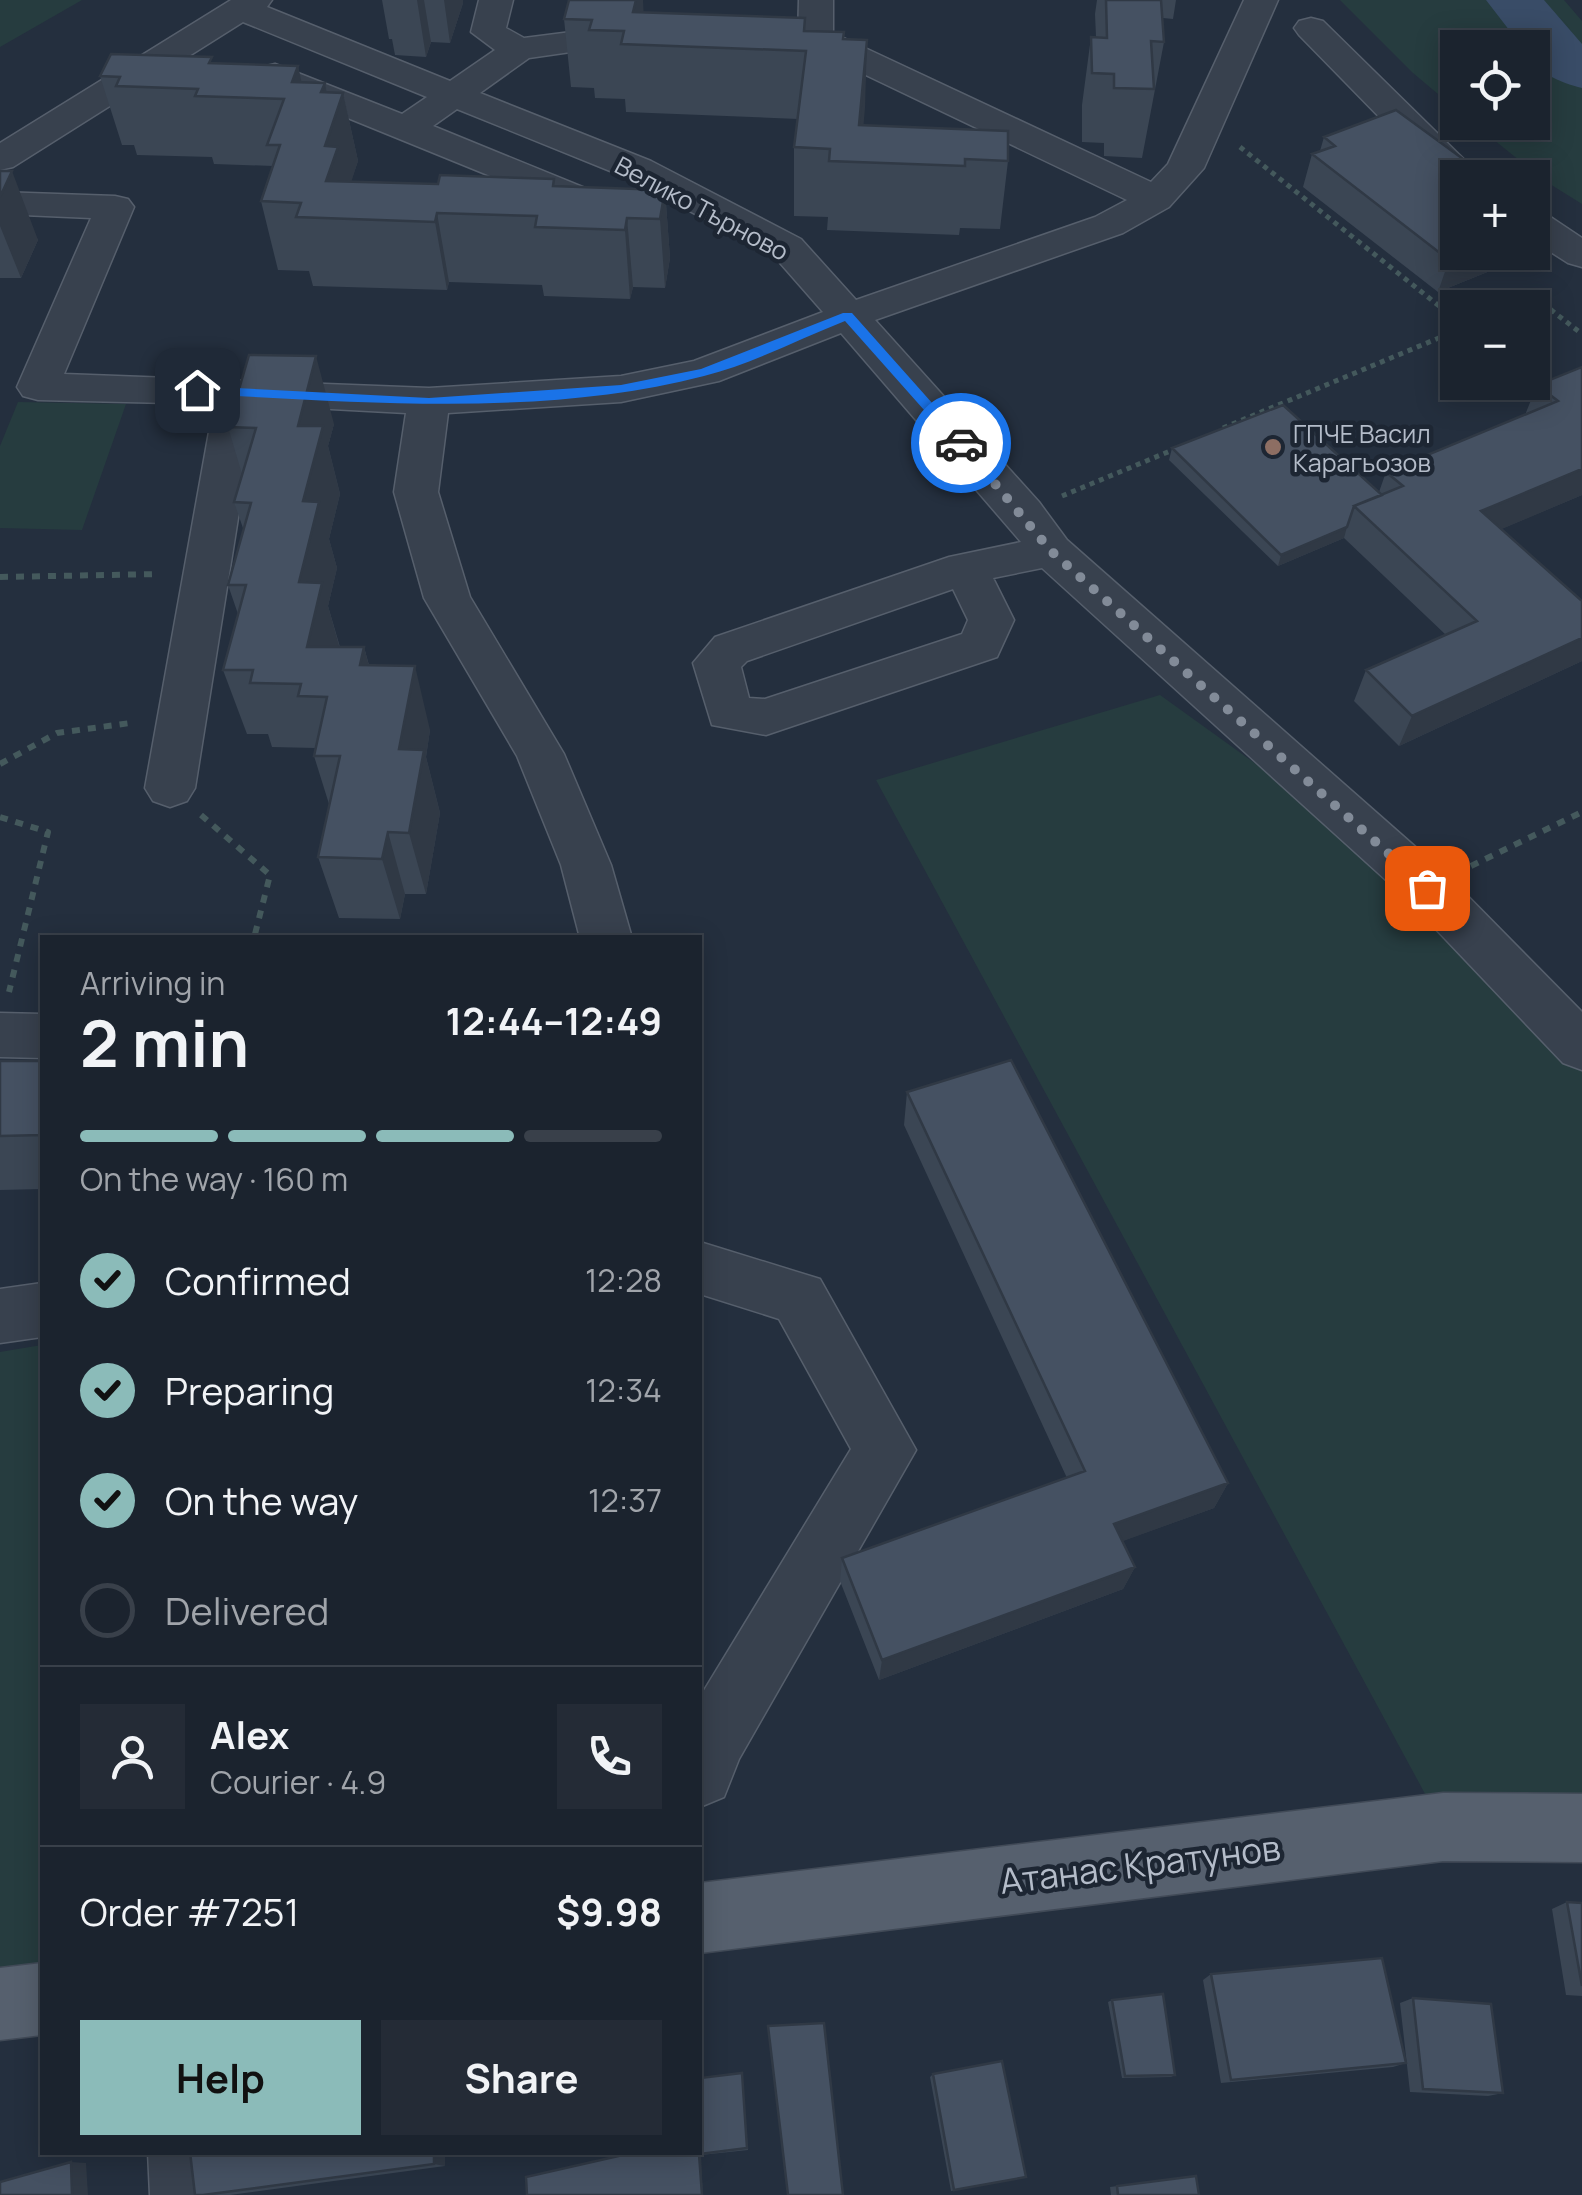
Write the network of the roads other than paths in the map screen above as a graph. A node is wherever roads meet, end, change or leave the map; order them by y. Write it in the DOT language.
graph roads {
  1 [pos="496,0"];
  2 [pos="816,0"];
  3 [pos="1261,0"];
  4 [pos="248,4"];
  5 [pos="626,16"];
  6 [pos="1311,28"];
  7 [pos="682,34"];
  8 [pos="777,37"];
  9 [pos="815,38"];
  10 [pos="519,49"];
  11 [pos="272,74"];
  12 [pos="452,95"];
  13 [pos="406,128"];
  14 [pos="0,159"];
  15 [pos="1442,160"];
  16 [pos="1156,199"];
  17 [pos="0,203"];
  18 [pos="605,209"];
  19 [pos="1550,234"];
  20 [pos="1582,255"];
  21 [pos="848,316"];
  22 [pos="237,391"];
  23 [pos="429,402"];
  24 [pos="1051,551"];
  25 [pos="965,568"];
  26 [pos="170,788"];
  27 [pos="605,935"];
  28 [pos="1582,1047"];
  29 [pos="702,1269"];
  30 [pos="40,1310"];
  31 [pos="0,1316"];
  32 [pos="702,1767"];
  33 [pos="1582,1828"];
  34 [pos="702,1918"];
  35 [pos="40,1999"];
  36 [pos="0,2004"];
  37 [pos="186,2155"];
  38 [pos="188,2195"];
  1 -- 10 [label="street"];
  2 -- 9 [label="street"];
  3 -- 16 [label="street"];
  4 -- 12 [label="street, Велико Търново"];
  4 -- 14 [label="street"];
  5 -- 7 [label="street"];
  5 -- 10 [label="street"];
  6 -- 15 [label="street"];
  8 -- 9 [label="street"];
  9 -- 16 [label="street"];
  10 -- 12 [label="street"];
  11 -- 13 [label="street"];
  12 -- 13 [label="street"];
  12 -- 21 [label="street, Велико Търново"];
  13 -- 18 [label="street"];
  16 -- 21 [label="street"];
  17 -- 22 [label="street"];
  19 -- 20 [label="street"];
  21 -- 23 [label="street"];
  21 -- 24 [label="street, Велико Търново"];
  22 -- 23 [label="street"];
  22 -- 26 [label="street"];
  23 -- 27 [label="street"];
  24 -- 25 [label="street"];
  24 -- 28 [label="street, Велико Търново"];
  25 -- 25 [label="street"];
  29 -- 32 [label="street"];
  30 -- 31 [label="street"];
  33 -- 34 [label="main road, Атанас Кратунов"];
  35 -- 36 [label="main road"];
  37 -- 38 [label="street"];
}
